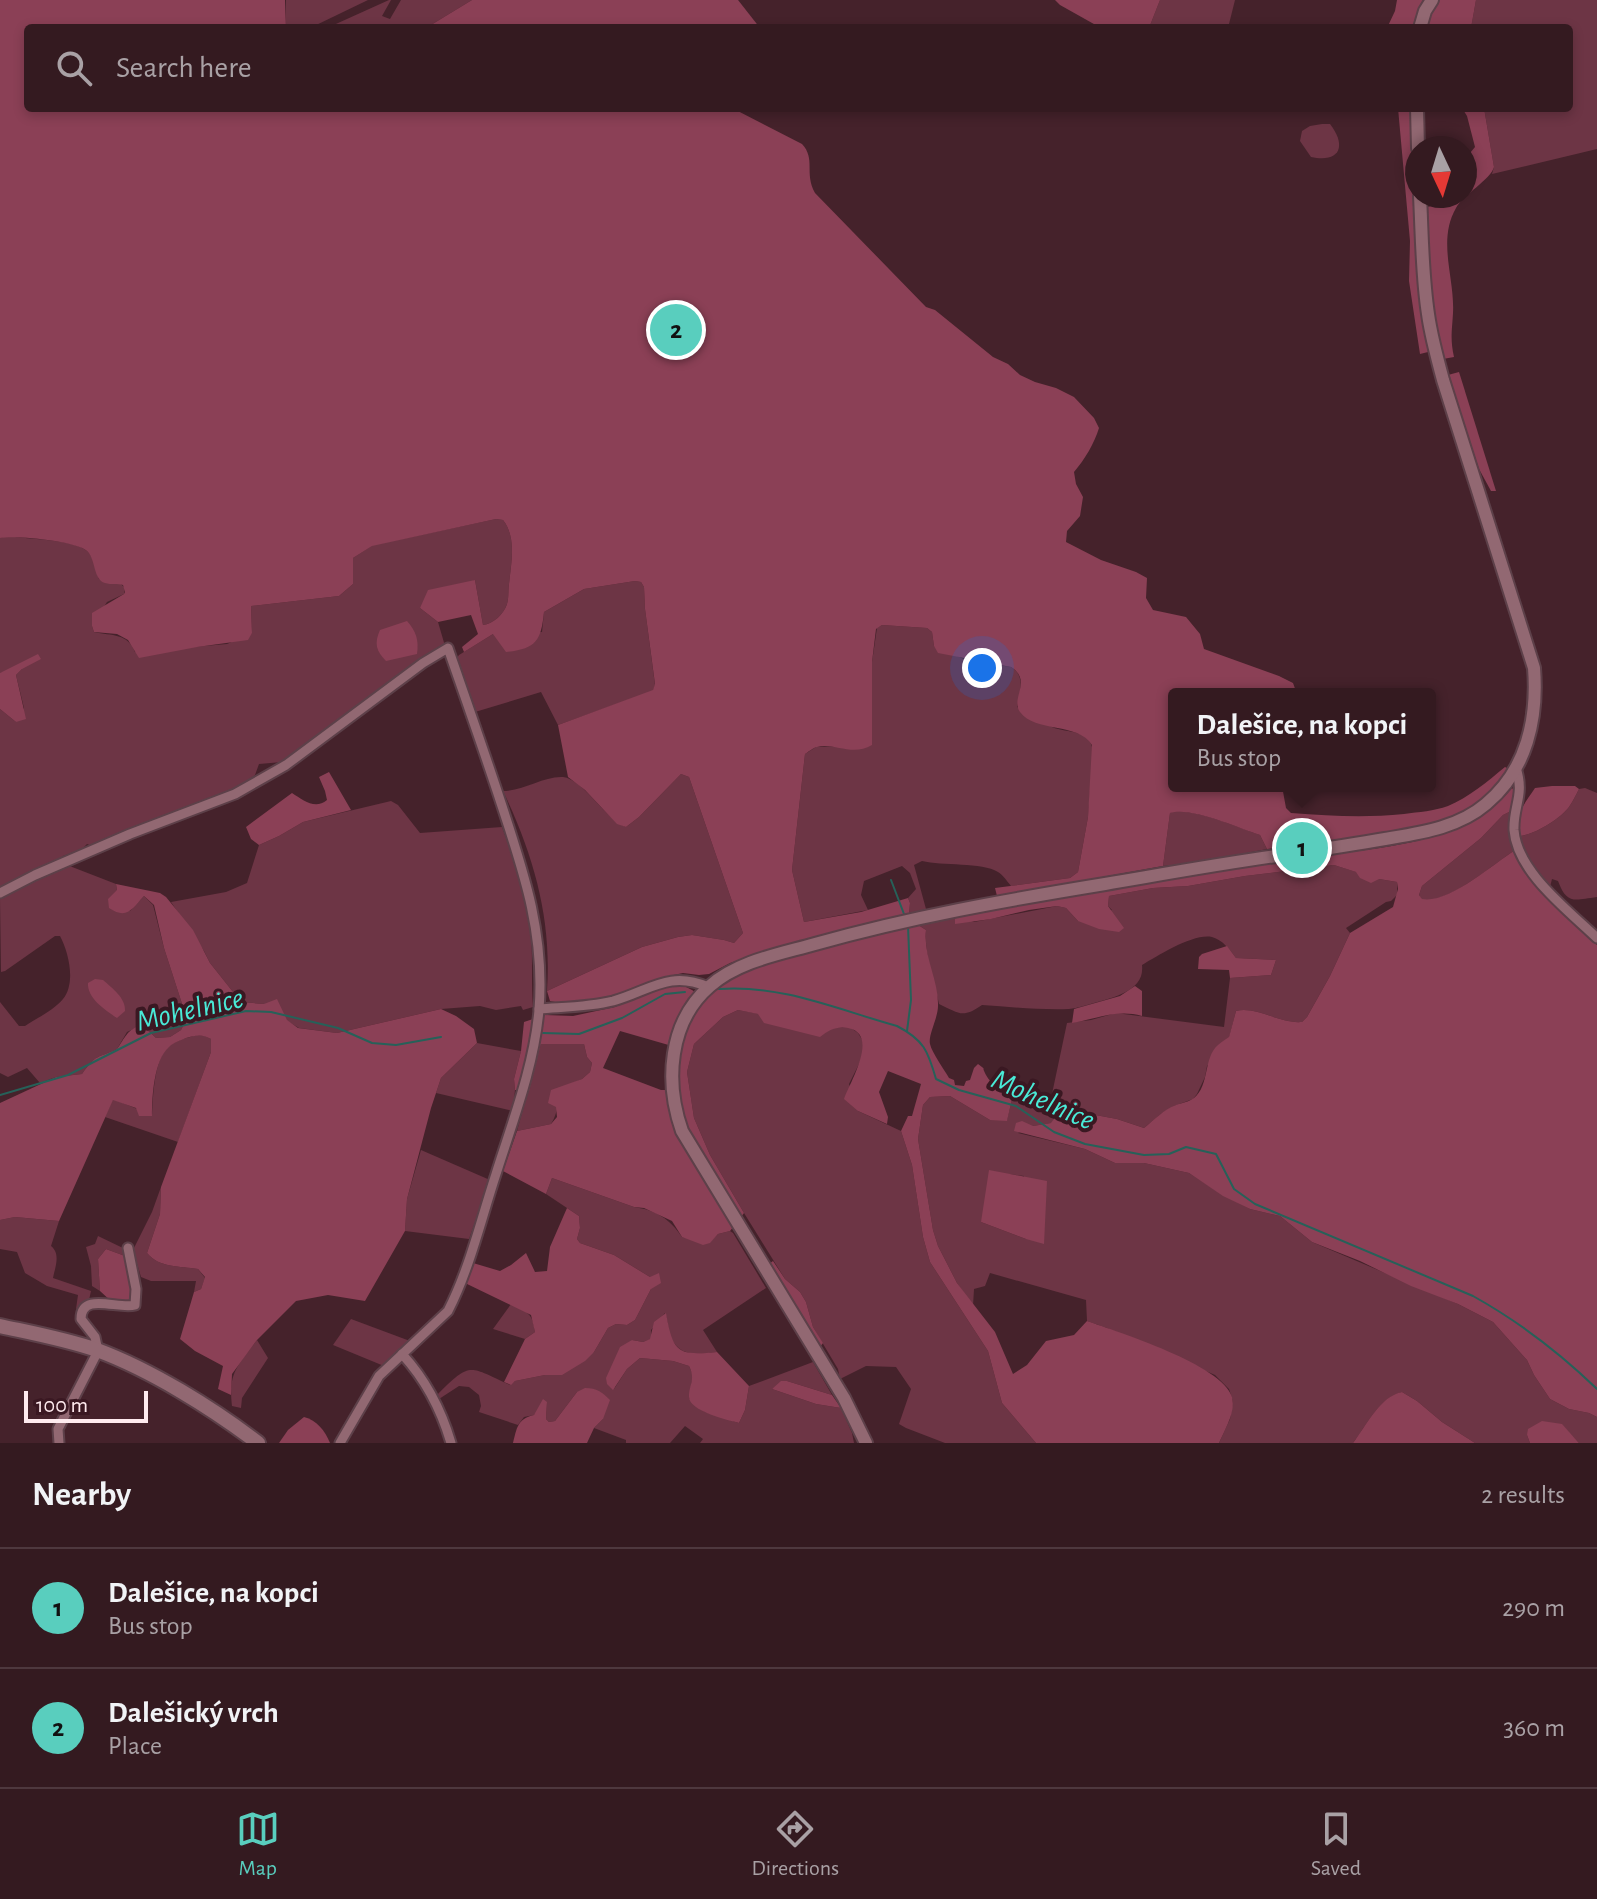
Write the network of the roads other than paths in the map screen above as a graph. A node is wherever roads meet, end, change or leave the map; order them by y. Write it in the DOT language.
graph roads {
  1 [pos="1432,0"];
  2 [pos="1421,24"];
  3 [pos="1417,112"];
  4 [pos="1418,136"];
  5 [pos="1421,208"];
  6 [pos="1516,768"];
  7 [pos="0,893"];
  8 [pos="1597,938"];
  9 [pos="708,987"];
  10 [pos="539,1009"];
  11 [pos="128,1248"];
  12 [pos="0,1326"];
  13 [pos="98,1351"];
  14 [pos="402,1354"];
  15 [pos="59,1443"];
  16 [pos="258,1443"];
  17 [pos="340,1443"];
  18 [pos="451,1443"];
  19 [pos="866,1443"];
  1 -- 2 [label="street"];
  3 -- 4 [label="street"];
  5 -- 6 [label="street"];
  6 -- 8 [label="street"];
  6 -- 9 [label="street"];
  7 -- 10 [label="street"];
  9 -- 10 [label="street"];
  9 -- 19 [label="street"];
  10 -- 14 [label="street"];
  11 -- 13 [label="street"];
  12 -- 13 [label="main road"];
  13 -- 15 [label="street"];
  13 -- 16 [label="main road"];
  14 -- 17 [label="street"];
  14 -- 18 [label="street"];
}
